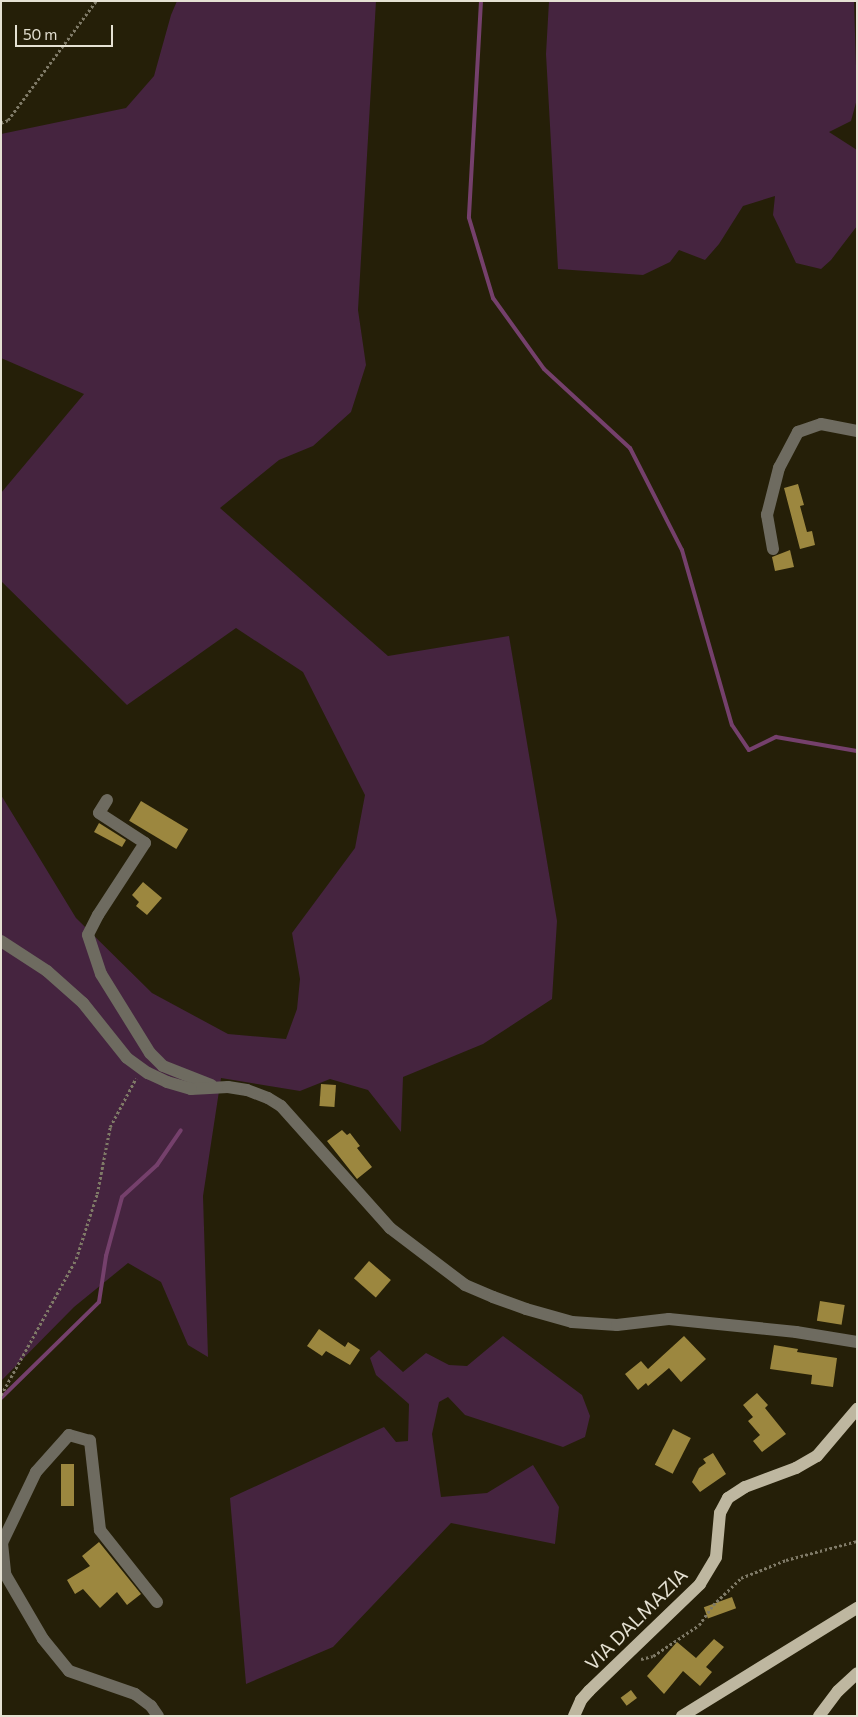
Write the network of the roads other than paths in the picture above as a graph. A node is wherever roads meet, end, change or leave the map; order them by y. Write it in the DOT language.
graph roads {
  1 [pos="857,431"];
  2 [pos="774,550"];
  3 [pos="107,800"];
  4 [pos="1,941"];
  5 [pos="218,1088"];
  6 [pos="857,1342"];
  7 [pos="857,1409"];
  8 [pos="157,1602"];
  9 [pos="857,1608"];
  10 [pos="857,1672"];
  11 [pos="158,1716"];
  12 [pos="574,1716"];
  13 [pos="682,1716"];
  14 [pos="819,1716"];
  1 -- 2 [label="street"];
  3 -- 5 [label="street"];
  4 -- 5 [label="street, bridge"];
  5 -- 6 [label="street"];
  7 -- 12 [label="main road, VIA DALMAZIA"];
  8 -- 11 [label="street"];
  9 -- 13 [label="main road"];
  10 -- 14 [label="main road"];
}
